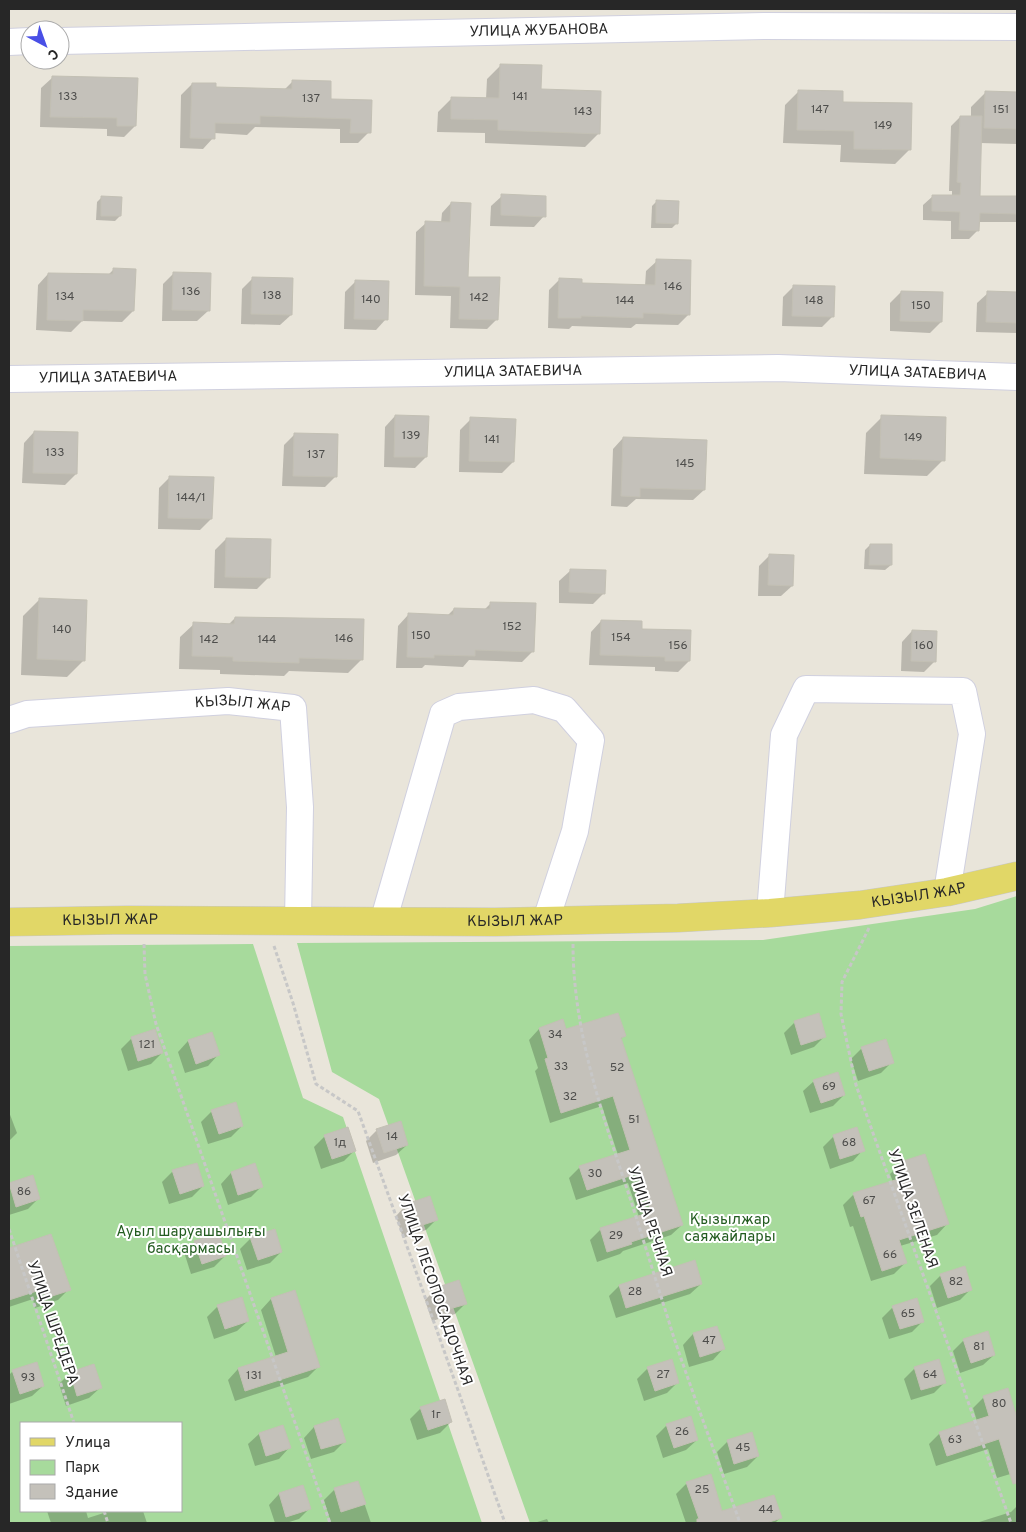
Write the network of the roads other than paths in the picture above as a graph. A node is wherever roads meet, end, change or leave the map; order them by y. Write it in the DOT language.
graph roads {
  1 [pos="1017,27"];
  2 [pos="70,40"];
  3 [pos="1017,377"];
  4 [pos="9,379"];
  5 [pos="9,720"];
  6 [pos="1017,876"];
  7 [pos="946,892"];
  8 [pos="770,913"];
  9 [pos="546,920"];
  10 [pos="9,922"];
  11 [pos="298,922"];
  12 [pos="383,922"];
  1 -- 2 [label="street, УЛИЦА ЖУБАНОВА"];
  3 -- 4 [label="street, УЛИЦА ЗАТАЕВИЧА"];
  5 -- 11 [label="street, КЫЗЫЛ ЖАР"];
  6 -- 7 [label="main road, КЫЗЫЛ ЖАР"];
  7 -- 8 [label="main road, КЫЗЫЛ ЖАР"];
  7 -- 8 [label="street"];
  8 -- 9 [label="main road, КЫЗЫЛ ЖАР"];
  9 -- 12 [label="main road, КЫЗЫЛ ЖАР"];
  9 -- 12 [label="street"];
  10 -- 11 [label="main road, КЫЗЫЛ ЖАР"];
  11 -- 12 [label="main road, КЫЗЫЛ ЖАР"];
}
